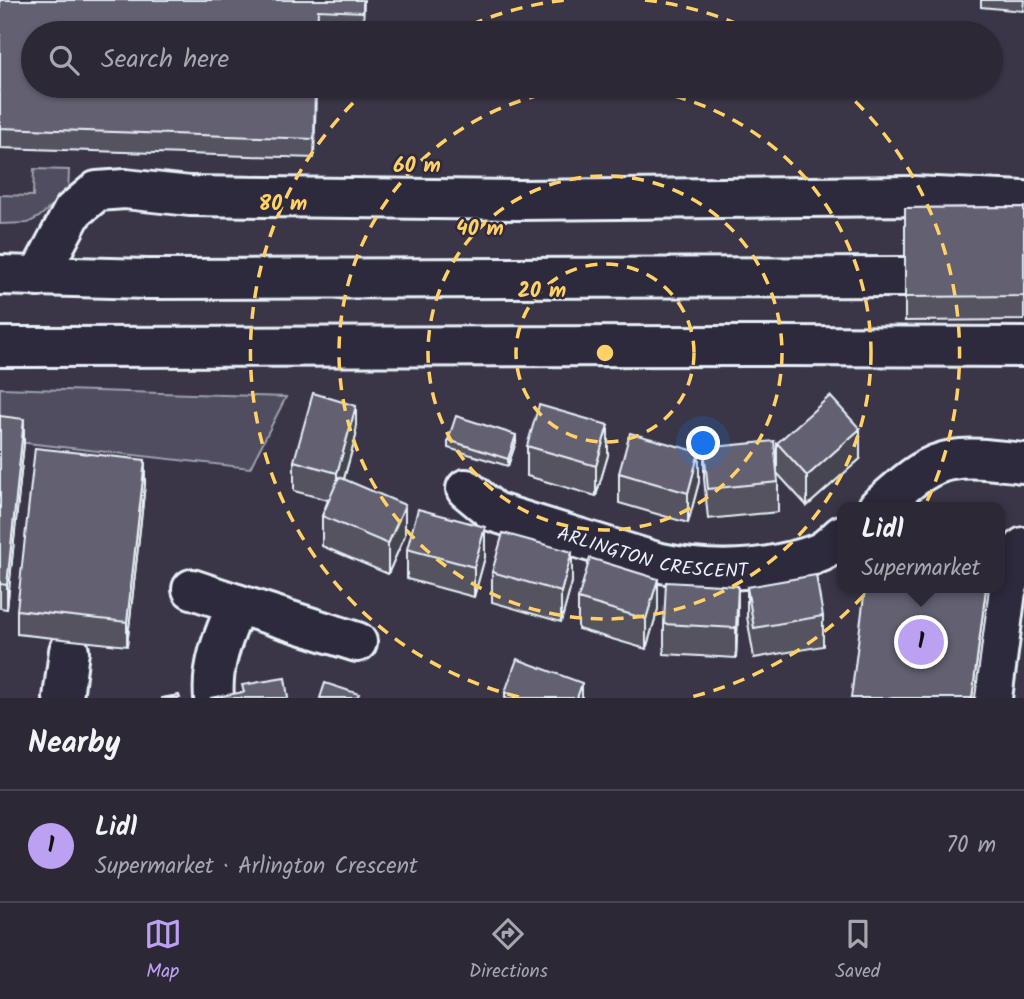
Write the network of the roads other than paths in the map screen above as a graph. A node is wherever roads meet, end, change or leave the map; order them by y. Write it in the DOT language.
graph roads {
  1 [pos="1024,201"];
  2 [pos="0,275"];
  3 [pos="38,277"];
  4 [pos="905,277"];
  5 [pos="0,346"];
  6 [pos="1024,347"];
  7 [pos="1024,463"];
  8 [pos="466,489"];
  9 [pos="884,502"];
  10 [pos="837,539"];
  11 [pos="1017,546"];
  12 [pos="192,590"];
  13 [pos="237,604"];
  14 [pos="357,642"];
  15 [pos="69,651"];
  16 [pos="63,698"];
  17 [pos="214,698"];
  18 [pos="992,698"];
  1 -- 3 [label="main road"];
  2 -- 3 [label="main road"];
  3 -- 4 [label="main road"];
  5 -- 6 [label="main road"];
  7 -- 9 [label="main road"];
  8 -- 10 [label="main road, ARLINGTON CRESCENT"];
  11 -- 18 [label="main road"];
  12 -- 13 [label="main road"];
  13 -- 14 [label="main road"];
  13 -- 17 [label="main road"];
  15 -- 16 [label="main road"];
}
